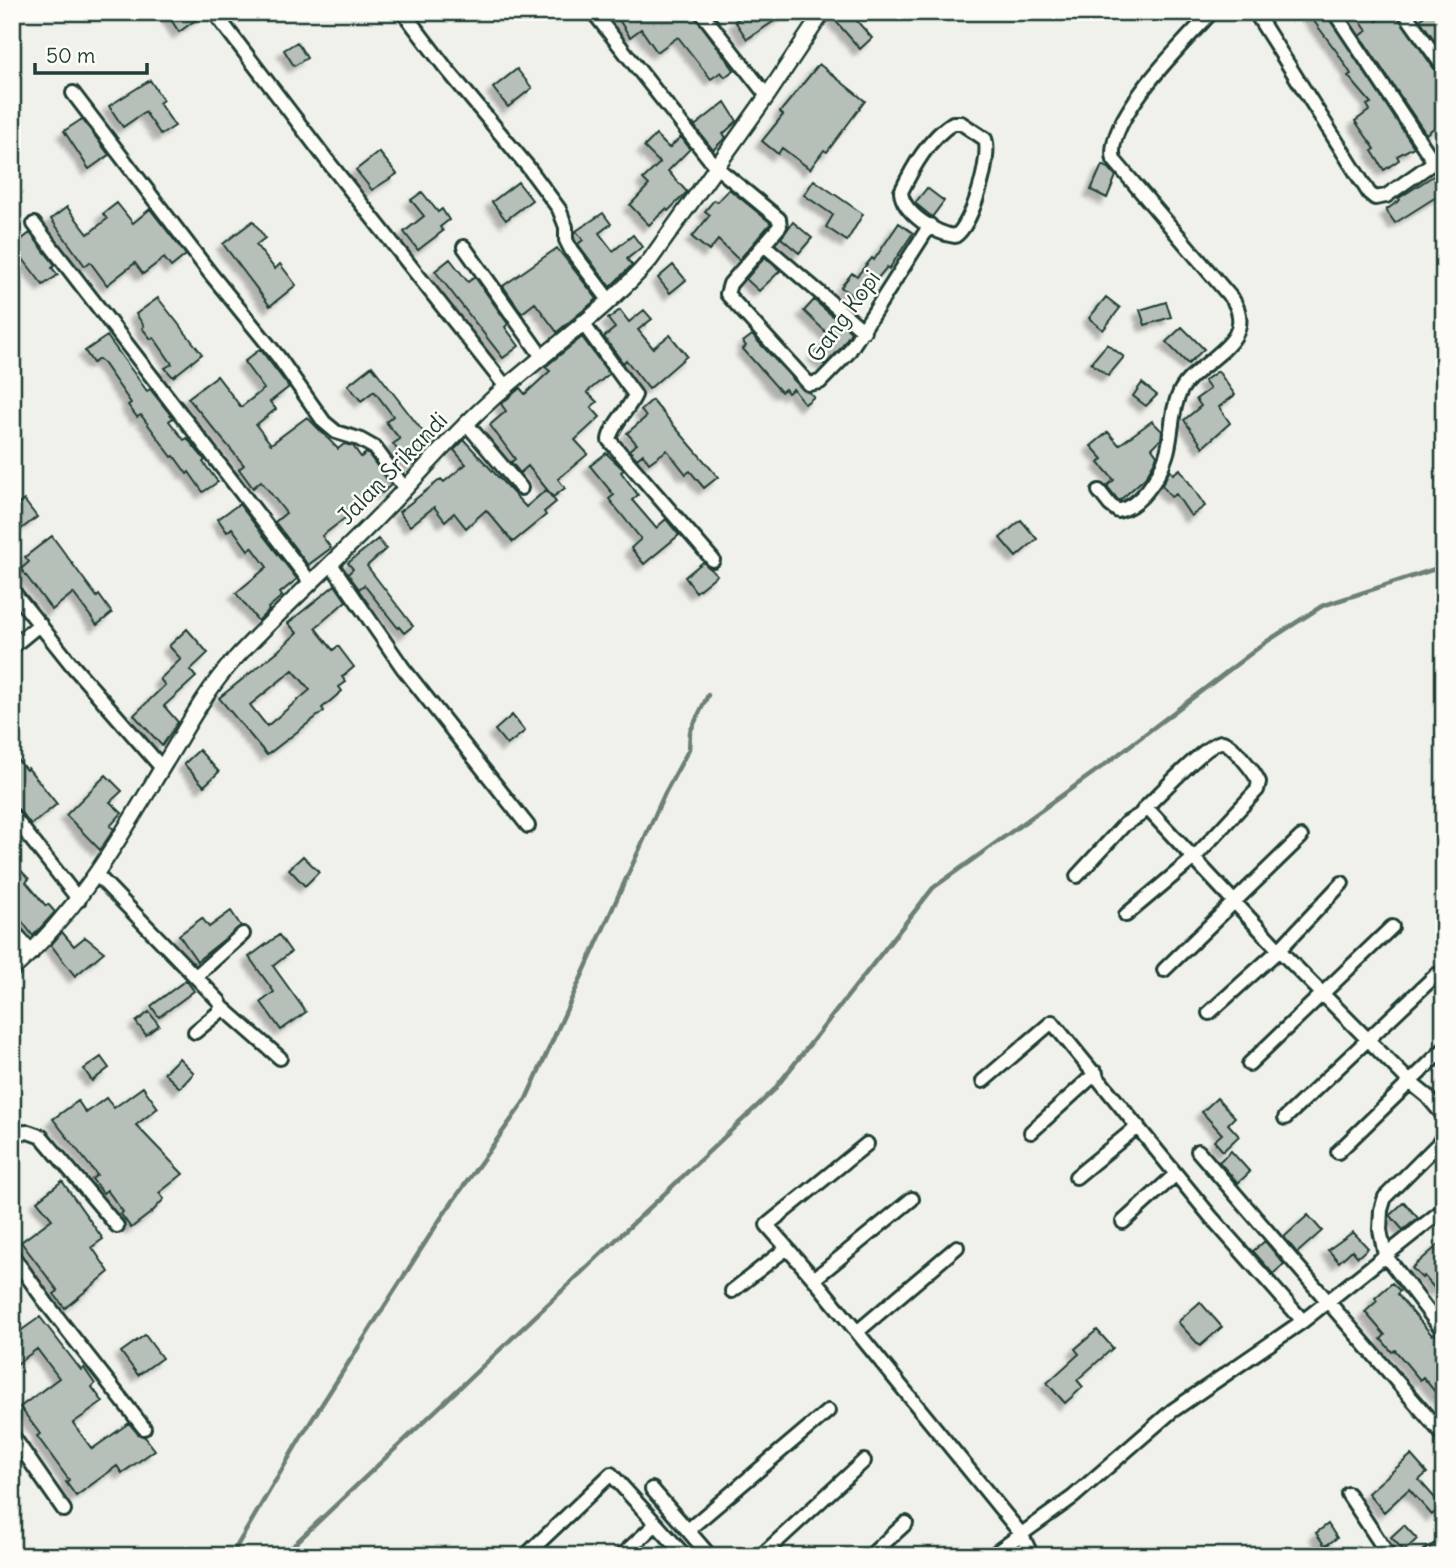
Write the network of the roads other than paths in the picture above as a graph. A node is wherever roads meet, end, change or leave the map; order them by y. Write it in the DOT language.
graph roads {
  1 [pos="214,12"];
  2 [pos="403,12"];
  3 [pos="593,12"];
  4 [pos="701,12"];
  5 [pos="823,12"];
  6 [pos="1212,12"];
  7 [pos="1255,12"];
  8 [pos="1334,12"];
  9 [pos="1404,12"];
  10 [pos="1444,68"];
  11 [pos="73,93"];
  12 [pos="767,96"];
  13 [pos="1439,158"];
  14 [pos="715,166"];
  15 [pos="34,224"];
  16 [pos="930,225"];
  17 [pos="764,245"];
  18 [pos="464,247"];
  19 [pos="609,300"];
  20 [pos="582,322"];
  21 [pos="864,331"];
  22 [pos="543,358"];
  23 [pos="506,387"];
  24 [pos="466,423"];
  25 [pos="521,488"];
  26 [pos="405,489"];
  27 [pos="1099,491"];
  28 [pos="713,560"];
  29 [pos="331,564"];
  30 [pos="311,583"];
  31 [pos="12,590"];
  32 [pos="40,624"];
  33 [pos="12,647"];
  34 [pos="162,768"];
  35 [pos="1146,807"];
  36 [pos="12,815"];
  37 [pos="528,825"];
  38 [pos="1301,837"];
  39 [pos="1194,858"];
  40 [pos="97,875"];
  41 [pos="1077,876"];
  42 [pos="1342,883"];
  43 [pos="79,900"];
  44 [pos="1233,901"];
  45 [pos="1126,915"];
  46 [pos="1392,927"];
  47 [pos="12,929"];
  48 [pos="243,934"];
  49 [pos="1279,950"];
  50 [pos="32,953"];
  51 [pos="1164,970"];
  52 [pos="12,971"];
  53 [pos="1436,975"];
  54 [pos="196,976"];
  55 [pos="1322,992"];
  56 [pos="222,1007"];
  57 [pos="1209,1013"];
  58 [pos="195,1032"];
  59 [pos="1367,1039"];
  60 [pos="1444,1049"];
  61 [pos="280,1058"];
  62 [pos="1249,1064"];
  63 [pos="1096,1073"];
  64 [pos="983,1081"];
  65 [pos="1410,1083"];
  66 [pos="1444,1116"];
  67 [pos="1285,1118"];
  68 [pos="1138,1126"];
  69 [pos="1031,1132"];
  70 [pos="12,1133"];
  71 [pos="1444,1135"];
  72 [pos="867,1143"];
  73 [pos="1198,1151"];
  74 [pos="1338,1152"];
  75 [pos="1176,1174"];
  76 [pos="1076,1177"];
  77 [pos="912,1199"];
  78 [pos="1443,1210"];
  79 [pos="1123,1222"];
  80 [pos="117,1226"];
  81 [pos="957,1247"];
  82 [pos="787,1248"];
  83 [pos="12,1255"];
  84 [pos="1385,1255"];
  85 [pos="814,1279"];
  86 [pos="732,1291"];
  87 [pos="1329,1301"];
  88 [pos="1303,1321"];
  89 [pos="856,1332"];
  90 [pos="1444,1332"];
  91 [pos="828,1411"];
  92 [pos="144,1428"];
  93 [pos="12,1435"];
  94 [pos="1444,1436"];
  95 [pos="864,1461"];
  96 [pos="652,1489"];
  97 [pos="1348,1494"];
  98 [pos="64,1510"];
  99 [pos="906,1523"];
  100 [pos="656,1524"];
  101 [pos="688,1530"];
  102 [pos="1022,1535"];
  103 [pos="1444,1547"];
  104 [pos="525,1556"];
  105 [pos="621,1556"];
  106 [pos="685,1556"];
  107 [pos="710,1556"];
  108 [pos="761,1556"];
  109 [pos="870,1556"];
  110 [pos="991,1556"];
  111 [pos="1031,1556"];
  112 [pos="1388,1556"];
  113 [pos="1429,1556"];
  1 -- 23 [label="street"];
  2 -- 19 [label="street"];
  3 -- 14 [label="street"];
  4 -- 12 [label="street"];
  5 -- 12 [label="street, Jalan Srikandi"];
  6 -- 27 [label="street"];
  7 -- 13 [label="street"];
  8 -- 13 [label="street"];
  9 -- 10 [label="street"];
  11 -- 26 [label="street"];
  12 -- 14 [label="street, Jalan Srikandi"];
  14 -- 17 [label="street, Gang Kopi"];
  14 -- 19 [label="street, Jalan Srikandi"];
  15 -- 30 [label="street"];
  16 -- 16 [label="street"];
  16 -- 21 [label="street, Gang Kopi"];
  17 -- 21 [label="street"];
  17 -- 21 [label="street, Gang Kopi"];
  18 -- 22 [label="street"];
  19 -- 20 [label="street, Jalan Srikandi"];
  20 -- 22 [label="street, Jalan Srikandi"];
  20 -- 28 [label="street"];
  22 -- 23 [label="street, Jalan Srikandi"];
  23 -- 24 [label="street, Jalan Srikandi"];
  24 -- 25 [label="street"];
  24 -- 26 [label="street, Jalan Srikandi"];
  26 -- 29 [label="street, Jalan Srikandi"];
  29 -- 30 [label="street, Jalan Srikandi"];
  29 -- 37 [label="street"];
  30 -- 34 [label="street, Jalan Srikandi"];
  31 -- 32 [label="street"];
  32 -- 33 [label="street"];
  32 -- 34 [label="street"];
  34 -- 40 [label="street, Jalan Srikandi"];
  35 -- 39 [label="street"];
  35 -- 39 [label="street"];
  35 -- 41 [label="street"];
  36 -- 43 [label="street"];
  38 -- 44 [label="street"];
  39 -- 44 [label="street"];
  39 -- 45 [label="street"];
  40 -- 43 [label="street, Jalan Srikandi"];
  40 -- 54 [label="street"];
  42 -- 49 [label="street"];
  43 -- 50 [label="street, Jalan Srikandi"];
  44 -- 49 [label="street"];
  44 -- 51 [label="street"];
  46 -- 55 [label="street"];
  47 -- 50 [label="street"];
  48 -- 54 [label="street"];
  49 -- 55 [label="street"];
  49 -- 57 [label="street"];
  50 -- 52 [label="street, Jalan Srikandi"];
  53 -- 59 [label="street"];
  54 -- 56 [label="street"];
  55 -- 59 [label="street"];
  55 -- 62 [label="street"];
  56 -- 58 [label="street"];
  56 -- 61 [label="street"];
  59 -- 65 [label="street"];
  59 -- 67 [label="street"];
  60 -- 65 [label="street"];
  63 -- 64 [label="street"];
  63 -- 68 [label="street"];
  63 -- 69 [label="street"];
  65 -- 66 [label="street"];
  65 -- 74 [label="street"];
  68 -- 75 [label="street"];
  68 -- 76 [label="street"];
  70 -- 80 [label="street"];
  71 -- 84 [label="street"];
  72 -- 82 [label="street"];
  73 -- 87 [label="street"];
  75 -- 79 [label="street"];
  75 -- 88 [label="street"];
  77 -- 85 [label="street"];
  78 -- 84 [label="street"];
  81 -- 89 [label="street"];
  82 -- 85 [label="street"];
  82 -- 86 [label="street"];
  83 -- 92 [label="street"];
  84 -- 87 [label="street"];
  84 -- 90 [label="street"];
  85 -- 89 [label="street"];
  87 -- 88 [label="street"];
  87 -- 94 [label="street"];
  88 -- 102 [label="street"];
  89 -- 102 [label="street"];
  91 -- 101 [label="street"];
  93 -- 98 [label="street"];
  95 -- 108 [label="street"];
  96 -- 101 [label="street"];
  97 -- 112 [label="street"];
  99 -- 109 [label="street"];
  100 -- 104 [label="street"];
  100 -- 105 [label="street"];
  100 -- 106 [label="street"];
  101 -- 107 [label="street"];
  102 -- 110 [label="street"];
  102 -- 111 [label="street"];
  103 -- 113 [label="street"];
}
